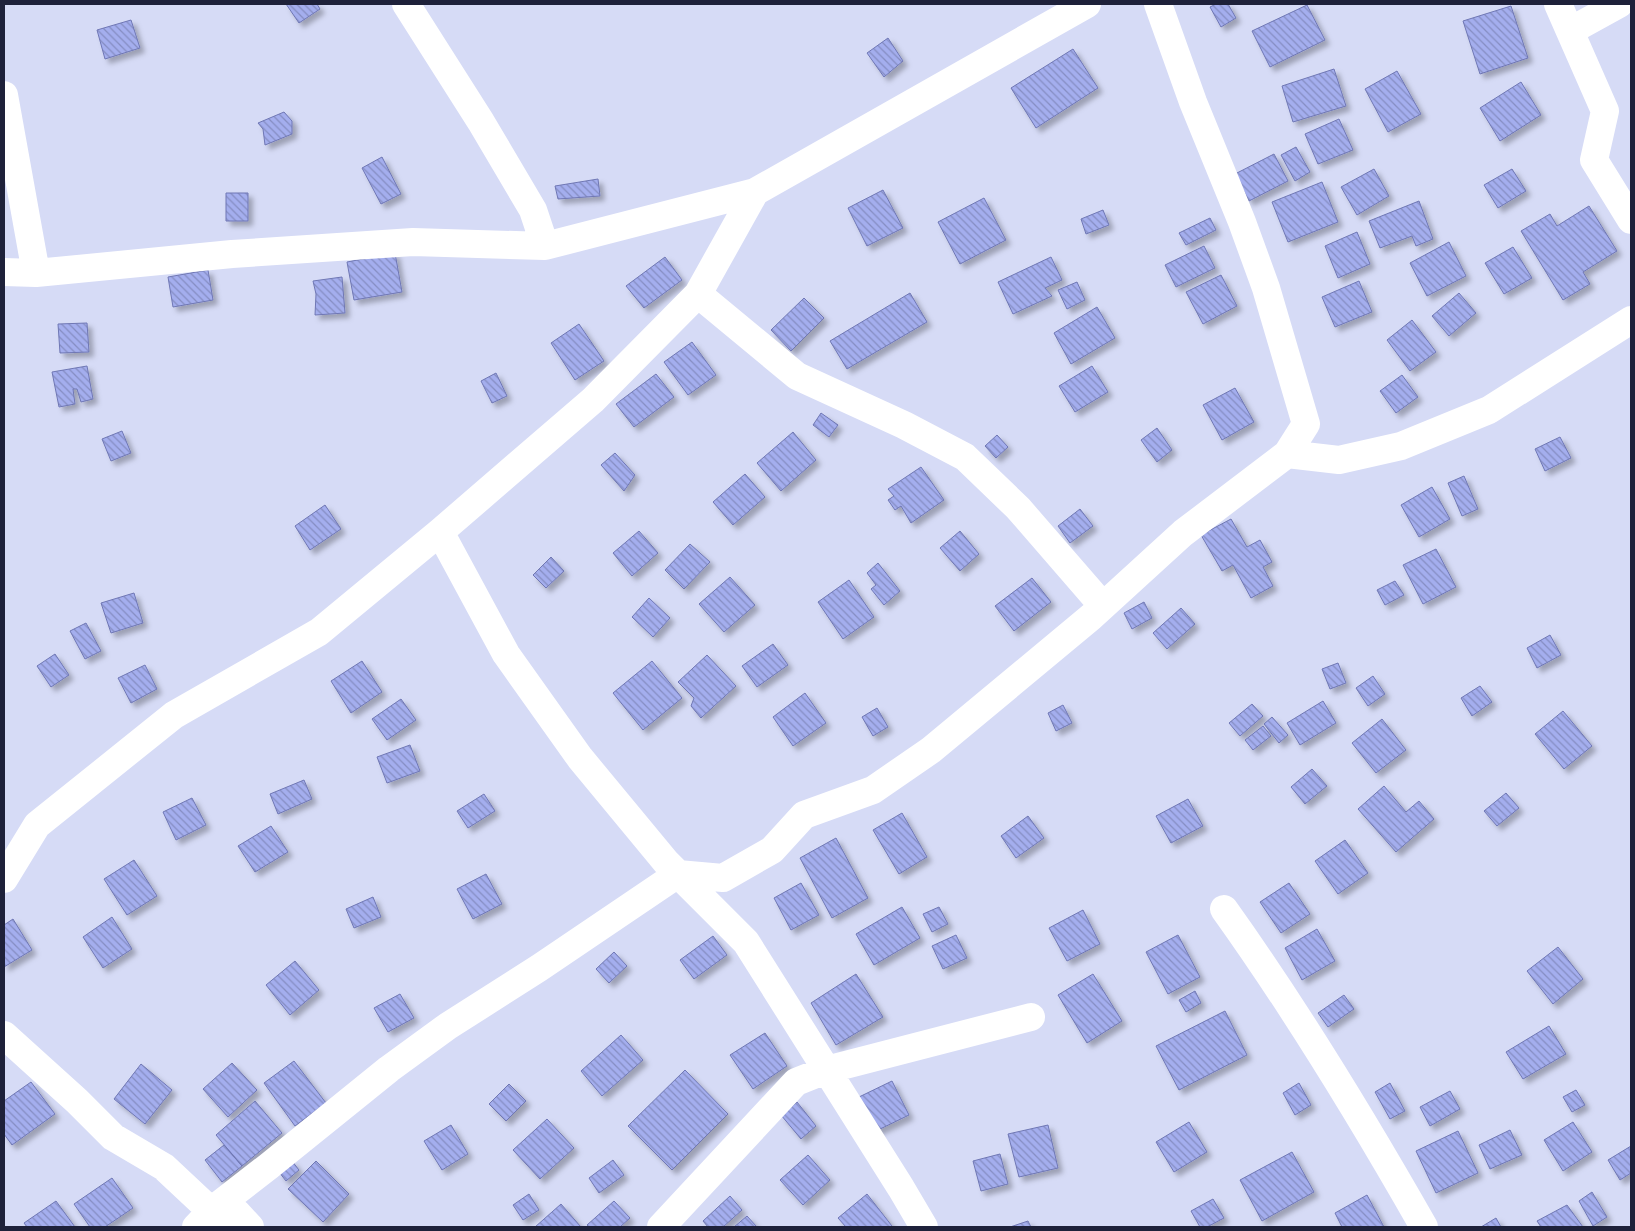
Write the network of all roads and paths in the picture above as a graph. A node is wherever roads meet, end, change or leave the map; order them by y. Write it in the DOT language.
graph roads {
  1 [pos="406,4"];
  2 [pos="1088,4"];
  3 [pos="1158,4"];
  4 [pos="1558,4"];
  5 [pos="1619,4"];
  6 [pos="1570,31"];
  7 [pos="4,95"];
  8 [pos="755,192"];
  9 [pos="1631,220"];
  10 [pos="545,246"];
  11 [pos="4,272"];
  12 [pos="36,273"];
  13 [pos="698,294"];
  14 [pos="1631,320"];
  15 [pos="1288,454"];
  16 [pos="440,532"];
  17 [pos="1103,606"];
  18 [pos="678,874"];
  19 [pos="4,879"];
  20 [pos="1224,908"];
  21 [pos="1030,1017"];
  22 [pos="4,1035"];
  23 [pos="826,1070"];
  24 [pos="204,1219"];
  25 [pos="250,1227"];
  26 [pos="661,1227"];
  27 [pos="924,1227"];
  28 [pos="1424,1227"];
  1 -- 10 [label="street"];
  2 -- 8 [label="street"];
  3 -- 15 [label="street"];
  4 -- 6 [label="street"];
  5 -- 6 [label="street"];
  6 -- 9 [label="street"];
  7 -- 12 [label="street"];
  8 -- 10 [label="street"];
  8 -- 13 [label="street"];
  10 -- 12 [label="street"];
  11 -- 12 [label="street"];
  13 -- 16 [label="street"];
  13 -- 17 [label="street"];
  14 -- 15 [label="street"];
  15 -- 17 [label="street"];
  16 -- 18 [label="street"];
  16 -- 19 [label="street"];
  17 -- 18 [label="street"];
  18 -- 23 [label="street"];
  18 -- 24 [label="street"];
  20 -- 28 [label="street"];
  21 -- 23 [label="street"];
  22 -- 24 [label="street"];
  23 -- 26 [label="street"];
  23 -- 27 [label="street"];
  24 -- 25 [label="street"];
}
